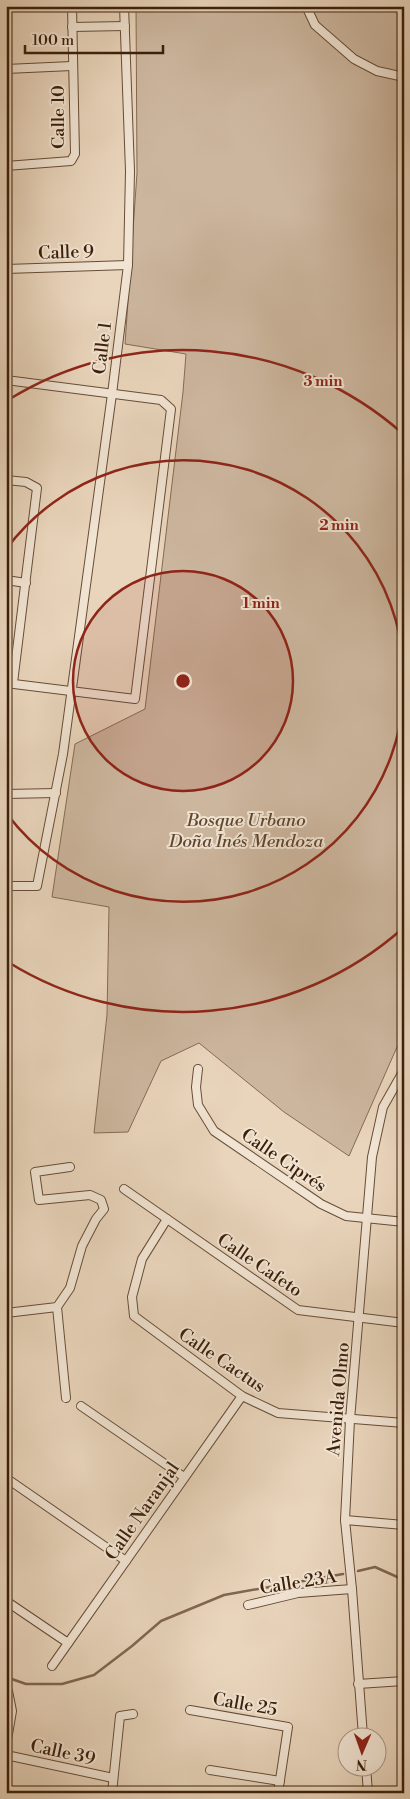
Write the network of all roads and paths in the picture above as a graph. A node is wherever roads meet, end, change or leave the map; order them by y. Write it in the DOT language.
graph roads {
  1 [pos="72,6"];
  2 [pos="124,6"];
  3 [pos="306,6"];
  4 [pos="125,26"];
  5 [pos="72,27"];
  6 [pos="72,66"];
  7 [pos="6,69"];
  8 [pos="404,77"];
  9 [pos="6,166"];
  10 [pos="128,265"];
  11 [pos="6,269"];
  12 [pos="6,380"];
  13 [pos="112,394"];
  14 [pos="6,480"];
  15 [pos="6,580"];
  16 [pos="26,582"];
  17 [pos="10,683"];
  18 [pos="72,691"];
  19 [pos="56,793"];
  20 [pos="6,794"];
  21 [pos="6,886"];
  22 [pos="198,1069"];
  23 [pos="404,1070"];
  24 [pos="70,1167"];
  25 [pos="124,1189"];
  26 [pos="167,1219"];
  27 [pos="368,1219"];
  28 [pos="404,1222"];
  29 [pos="57,1307"];
  30 [pos="6,1312"];
  31 [pos="360,1319"];
  32 [pos="404,1323"];
  33 [pos="242,1396"];
  34 [pos="66,1398"];
  35 [pos="81,1406"];
  36 [pos="350,1420"];
  37 [pos="404,1423"];
  38 [pos="184,1477"];
  39 [pos="6,1478"];
  40 [pos="345,1520"];
  41 [pos="404,1525"];
  42 [pos="126,1561"];
  43 [pos="352,1589"];
  44 [pos="6,1601"];
  45 [pos="248,1605"];
  46 [pos="68,1643"];
  47 [pos="52,1666"];
  48 [pos="404,1681"];
  49 [pos="358,1684"];
  50 [pos="6,1691"];
  51 [pos="190,1710"];
  52 [pos="133,1714"];
  53 [pos="362,1726"];
  54 [pos="6,1746"];
  55 [pos="6,1755"];
  56 [pos="210,1770"];
  57 [pos="367,1776"];
  58 [pos="113,1778"];
  59 [pos="280,1781"];
  60 [pos="112,1793"];
  61 [pos="278,1793"];
  62 [pos="368,1793"];
  1 -- 5 [label="street, Calle 10"];
  2 -- 4 [label="street, Calle 1"];
  3 -- 8 [label="street"];
  4 -- 5 [label="street"];
  4 -- 10 [label="street, Calle 1"];
  5 -- 6 [label="street, Calle 10"];
  6 -- 7 [label="street"];
  6 -- 9 [label="street, Calle 10"];
  10 -- 11 [label="street, Calle 9"];
  10 -- 13 [label="street, Calle 1"];
  12 -- 13 [label="street"];
  13 -- 18 [label="street, Calle 1"];
  13 -- 18 [label="street"];
  14 -- 16 [label="street"];
  15 -- 16 [label="street"];
  16 -- 17 [label="street"];
  17 -- 18 [label="street"];
  18 -- 19 [label="street, Calle 1"];
  19 -- 20 [label="street"];
  19 -- 21 [label="street, Calle 1"];
  22 -- 27 [label="street, Calle Ciprés"];
  23 -- 27 [label="street, Avenida Olmo"];
  24 -- 29 [label="street"];
  25 -- 26 [label="street, Calle Cafeto"];
  26 -- 31 [label="street, Calle Cafeto"];
  26 -- 33 [label="street, Calle Cactus"];
  27 -- 28 [label="street, Calle Ciprés"];
  27 -- 31 [label="street, Avenida Olmo"];
  29 -- 30 [label="street"];
  29 -- 34 [label="street"];
  31 -- 32 [label="street, Calle Cafeto"];
  31 -- 36 [label="street, Avenida Olmo"];
  33 -- 36 [label="street, Calle Cactus"];
  33 -- 38 [label="street, Calle Naranjal"];
  35 -- 38 [label="street"];
  36 -- 37 [label="street, Calle Cactus"];
  36 -- 40 [label="street, Avenida Olmo"];
  38 -- 42 [label="street, Calle Naranjal"];
  39 -- 42 [label="street"];
  40 -- 41 [label="street"];
  40 -- 43 [label="street, Avenida Olmo"];
  42 -- 46 [label="street, Calle Naranjal"];
  43 -- 45 [label="street, Calle 23A"];
  43 -- 49 [label="street, Avenida Olmo"];
  44 -- 46 [label="street"];
  46 -- 47 [label="street, Calle Naranjal"];
  48 -- 49 [label="street"];
  49 -- 53 [label="street, Avenida Olmo"];
  50 -- 54 [label="street, Calle 39"];
  51 -- 59 [label="street, Calle 25"];
  52 -- 58 [label="street"];
  55 -- 58 [label="street, Calle 39"];
  56 -- 59 [label="street"];
  57 -- 62 [label="street"];
  58 -- 60 [label="street"];
  59 -- 61 [label="street, Calle 25"];
}
